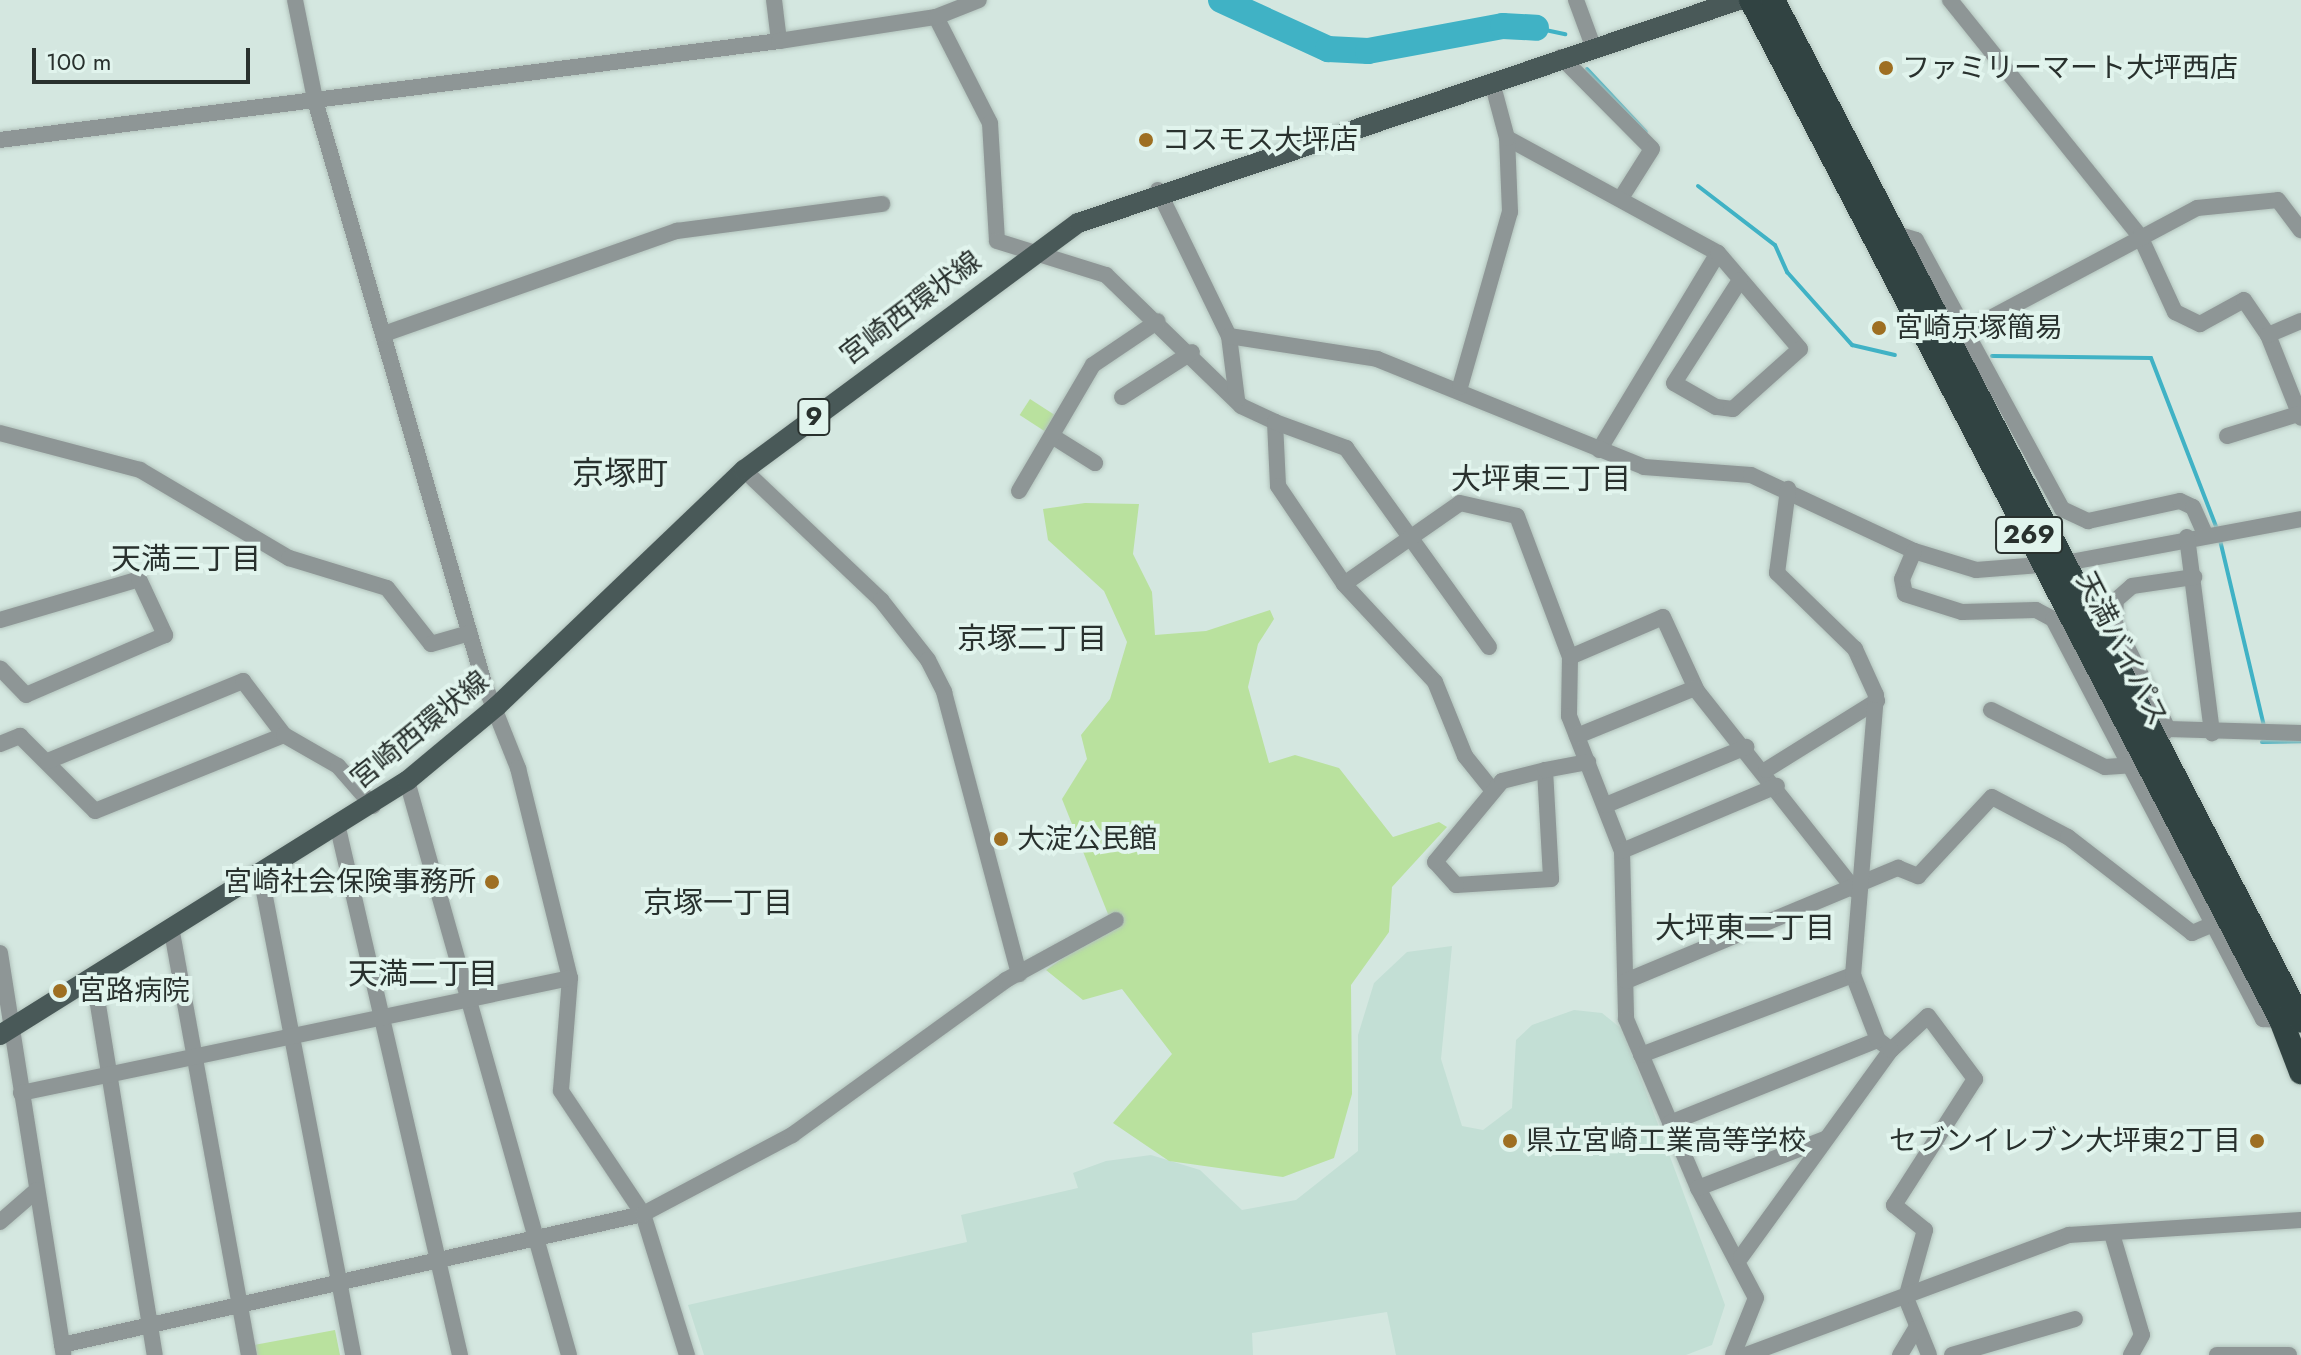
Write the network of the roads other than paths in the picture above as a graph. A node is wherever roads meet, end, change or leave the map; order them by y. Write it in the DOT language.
graph roads {
  1 [pos="295,0"];
  2 [pos="774,0"];
  3 [pos="979,0"];
  4 [pos="1576,0"];
  5 [pos="1739,0"];
  6 [pos="1751,0"];
  7 [pos="1773,0"];
  8 [pos="1950,0"];
  9 [pos="936,17"];
  10 [pos="779,41"];
  11 [pos="1593,46"];
  12 [pos="1561,57"];
  13 [pos="1492,82"];
  14 [pos="319,104"];
  15 [pos="1507,138"];
  16 [pos="0,140"];
  17 [pos="1158,190"];
  18 [pos="1621,198"];
  19 [pos="882,204"];
  20 [pos="2301,230"];
  21 [pos="1893,233"];
  22 [pos="2140,236"];
  23 [pos="1033,250"];
  24 [pos="1718,253"];
  25 [pos="1740,280"];
  26 [pos="1158,321"];
  27 [pos="2301,321"];
  28 [pos="1964,332"];
  29 [pos="384,334"];
  30 [pos="2268,335"];
  31 [pos="1229,336"];
  32 [pos="1192,352"];
  33 [pos="1460,387"];
  34 [pos="1122,397"];
  35 [pos="1237,399"];
  36 [pos="2300,416"];
  37 [pos="1275,422"];
  38 [pos="0,433"];
  39 [pos="1052,436"];
  40 [pos="2227,436"];
  41 [pos="1599,450"];
  42 [pos="1095,463"];
  43 [pos="744,470"];
  44 [pos="1788,489"];
  45 [pos="1019,491"];
  46 [pos="2301,519"];
  47 [pos="2213,532"];
  48 [pos="2187,537"];
  49 [pos="1411,539"];
  50 [pos="1914,551"];
  51 [pos="2056,565"];
  52 [pos="2194,577"];
  53 [pos="1344,584"];
  54 [pos="0,620"];
  55 [pos="469,633"];
  56 [pos="1489,647"];
  57 [pos="1570,657"];
  58 [pos="0,668"];
  59 [pos="1695,688"];
  60 [pos="1877,701"];
  61 [pos="497,706"];
  62 [pos="1991,710"];
  63 [pos="2212,733"];
  64 [pos="2301,733"];
  65 [pos="2163,734"];
  66 [pos="284,735"];
  67 [pos="1577,736"];
  68 [pos="0,744"];
  69 [pos="1746,747"];
  70 [pos="48,761"];
  71 [pos="1588,762"];
  72 [pos="2131,765"];
  73 [pos="1545,770"];
  74 [pos="1766,770"];
  75 [pos="407,781"];
  76 [pos="1777,786"];
  77 [pos="1493,791"];
  78 [pos="1606,805"];
  79 [pos="373,806"];
  80 [pos="338,828"];
  81 [pos="1622,851"];
  82 [pos="261,876"];
  83 [pos="1855,890"];
  84 [pos="1116,920"];
  85 [pos="2211,925"];
  86 [pos="172,932"];
  87 [pos="0,953"];
  88 [pos="1019,974"];
  89 [pos="1853,975"];
  90 [pos="570,978"];
  91 [pos="94,980"];
  92 [pos="1626,981"];
  93 [pos="467,1003"];
  94 [pos="385,1018"];
  95 [pos="2291,1021"];
  96 [pos="6,1031"];
  97 [pos="294,1040"];
  98 [pos="1885,1045"];
  99 [pos="1641,1055"];
  100 [pos="196,1062"];
  101 [pos="2301,1072"];
  102 [pos="109,1075"];
  103 [pos="21,1093"];
  104 [pos="1670,1123"];
  105 [pos="1827,1138"];
  106 [pos="1698,1188"];
  107 [pos="37,1190"];
  108 [pos="643,1214"];
  109 [pos="2301,1220"];
  110 [pos="0,1222"];
  111 [pos="2112,1234"];
  112 [pos="536,1239"];
  113 [pos="1741,1257"];
  114 [pos="440,1262"];
  115 [pos="339,1284"];
  116 [pos="1906,1298"];
  117 [pos="239,1304"];
  118 [pos="2075,1319"];
  119 [pos="151,1323"];
  120 [pos="1916,1328"];
  121 [pos="1799,1336"];
  122 [pos="63,1350"];
  123 [pos="155,1355"];
  124 [pos="249,1355"];
  125 [pos="353,1355"];
  126 [pos="460,1355"];
  127 [pos="569,1355"];
  128 [pos="687,1355"];
  129 [pos="1733,1355"];
  130 [pos="1746,1355"];
  131 [pos="1801,1355"];
  132 [pos="1900,1355"];
  133 [pos="1929,1355"];
  134 [pos="1952,1355"];
  135 [pos="2131,1355"];
  136 [pos="2217,1355"];
  137 [pos="2289,1355"];
  1 -- 14 [label="street"];
  2 -- 10 [label="street"];
  3 -- 9 [label="street"];
  4 -- 11 [label="street"];
  5 -- 11 [label="main road, 宮崎西環状線 / 9"];
  6 -- 51 [label="highway, 天満バイパス / 269"];
  7 -- 21 [label="highway, 天満バイパス / 269"];
  8 -- 22 [label="street"];
  9 -- 10 [label="street"];
  9 -- 23 [label="street"];
  10 -- 14 [label="street"];
  11 -- 12 [label="main road, 宮崎西環状線 / 9"];
  12 -- 13 [label="main road, 宮崎西環状線 / 9"];
  12 -- 18 [label="street"];
  13 -- 15 [label="street"];
  13 -- 17 [label="main road, 宮崎西環状線 / 9"];
  14 -- 16 [label="street"];
  14 -- 29 [label="street"];
  15 -- 18 [label="street"];
  15 -- 33 [label="street"];
  17 -- 23 [label="main road, 宮崎西環状線 / 9"];
  17 -- 31 [label="street"];
  18 -- 24 [label="street"];
  19 -- 29 [label="street"];
  20 -- 22 [label="street"];
  21 -- 28 [label="street"];
  21 -- 51 [label="highway, 天満バイパス / 269"];
  22 -- 28 [label="street"];
  22 -- 30 [label="street"];
  23 -- 26 [label="street"];
  23 -- 43 [label="main road, 宮崎西環状線 / 9"];
  24 -- 25 [label="street"];
  24 -- 41 [label="street"];
  25 -- 25 [label="street"];
  26 -- 32 [label="street"];
  26 -- 39 [label="street"];
  27 -- 30 [label="street"];
  28 -- 47 [label="street"];
  29 -- 55 [label="street"];
  30 -- 36 [label="street"];
  31 -- 33 [label="street"];
  31 -- 35 [label="street"];
  32 -- 34 [label="street"];
  32 -- 35 [label="street"];
  33 -- 41 [label="street"];
  35 -- 37 [label="street"];
  36 -- 40 [label="street"];
  37 -- 49 [label="street"];
  37 -- 53 [label="street"];
  38 -- 55 [label="street"];
  39 -- 42 [label="street"];
  39 -- 45 [label="street"];
  41 -- 44 [label="street"];
  43 -- 61 [label="main road, 宮崎西環状線 / 9"];
  43 -- 88 [label="street"];
  44 -- 50 [label="street"];
  44 -- 60 [label="street"];
  46 -- 47 [label="street"];
  47 -- 48 [label="street"];
  48 -- 51 [label="street"];
  48 -- 52 [label="street"];
  49 -- 53 [label="street"];
  49 -- 56 [label="street"];
  49 -- 57 [label="street"];
  50 -- 51 [label="street"];
  50 -- 72 [label="street"];
  51 -- 65 [label="highway, 天満バイパス / 269"];
  51 -- 95 [label="highway, 天満バイパス / 269"];
  52 -- 63 [label="street"];
  52 -- 65 [label="street"];
  53 -- 77 [label="street"];
  54 -- 58 [label="street"];
  55 -- 61 [label="street"];
  57 -- 59 [label="street"];
  57 -- 67 [label="street"];
  59 -- 67 [label="street"];
  59 -- 69 [label="street"];
  60 -- 74 [label="street"];
  60 -- 83 [label="street"];
  61 -- 75 [label="main road, 宮崎西環状線 / 9"];
  61 -- 90 [label="street"];
  62 -- 72 [label="street"];
  63 -- 64 [label="street"];
  63 -- 65 [label="street"];
  65 -- 95 [label="highway, 天満バイパス / 269"];
  66 -- 70 [label="street"];
  66 -- 70 [label="street"];
  66 -- 79 [label="street"];
  67 -- 71 [label="street"];
  68 -- 70 [label="street"];
  69 -- 74 [label="street"];
  69 -- 78 [label="street"];
  71 -- 73 [label="street"];
  71 -- 78 [label="street"];
  72 -- 85 [label="street"];
  73 -- 77 [label="street"];
  73 -- 77 [label="street"];
  74 -- 76 [label="street"];
  75 -- 79 [label="main road, 宮崎西環状線 / 9"];
  75 -- 93 [label="street"];
  76 -- 81 [label="street"];
  76 -- 83 [label="street"];
  78 -- 81 [label="street"];
  79 -- 80 [label="main road, 宮崎西環状線 / 9"];
  80 -- 82 [label="main road, 宮崎西環状線 / 9"];
  80 -- 94 [label="street"];
  81 -- 92 [label="street"];
  82 -- 86 [label="main road, 宮崎西環状線 / 9"];
  82 -- 97 [label="street"];
  83 -- 85 [label="street"];
  83 -- 89 [label="street"];
  83 -- 92 [label="street"];
  84 -- 88 [label="street"];
  85 -- 95 [label="street"];
  86 -- 91 [label="main road, 宮崎西環状線 / 9"];
  86 -- 100 [label="street"];
  87 -- 96 [label="street"];
  88 -- 108 [label="street"];
  89 -- 98 [label="street"];
  89 -- 99 [label="street"];
  90 -- 93 [label="street"];
  90 -- 108 [label="street"];
  91 -- 96 [label="main road, 宮崎西環状線 / 9"];
  91 -- 102 [label="street"];
  92 -- 99 [label="street"];
  93 -- 94 [label="street"];
  93 -- 112 [label="street"];
  94 -- 97 [label="street"];
  94 -- 114 [label="street"];
  95 -- 101 [label="highway, 天満バイパス / 269"];
  96 -- 103 [label="street"];
  97 -- 100 [label="street"];
  97 -- 115 [label="street"];
  98 -- 104 [label="street"];
  98 -- 105 [label="street"];
  98 -- 116 [label="street"];
  99 -- 104 [label="street"];
  100 -- 102 [label="street"];
  100 -- 117 [label="street"];
  102 -- 103 [label="street"];
  102 -- 119 [label="street"];
  103 -- 107 [label="street"];
  104 -- 106 [label="street"];
  105 -- 106 [label="street"];
  105 -- 113 [label="street"];
  106 -- 113 [label="street"];
  107 -- 110 [label="street"];
  107 -- 122 [label="street"];
  108 -- 112 [label="street"];
  108 -- 128 [label="street"];
  109 -- 111 [label="street"];
  111 -- 116 [label="street"];
  111 -- 135 [label="street"];
  112 -- 114 [label="street"];
  112 -- 127 [label="street"];
  113 -- 129 [label="street"];
  114 -- 115 [label="street"];
  114 -- 126 [label="street"];
  115 -- 117 [label="street"];
  115 -- 125 [label="street"];
  116 -- 120 [label="street"];
  116 -- 121 [label="street"];
  117 -- 119 [label="street"];
  117 -- 124 [label="street"];
  118 -- 134 [label="street"];
  119 -- 122 [label="street"];
  119 -- 123 [label="street"];
  120 -- 132 [label="street"];
  120 -- 133 [label="street"];
  121 -- 130 [label="street"];
  121 -- 131 [label="street"];
  136 -- 137 [label="street"];
}
